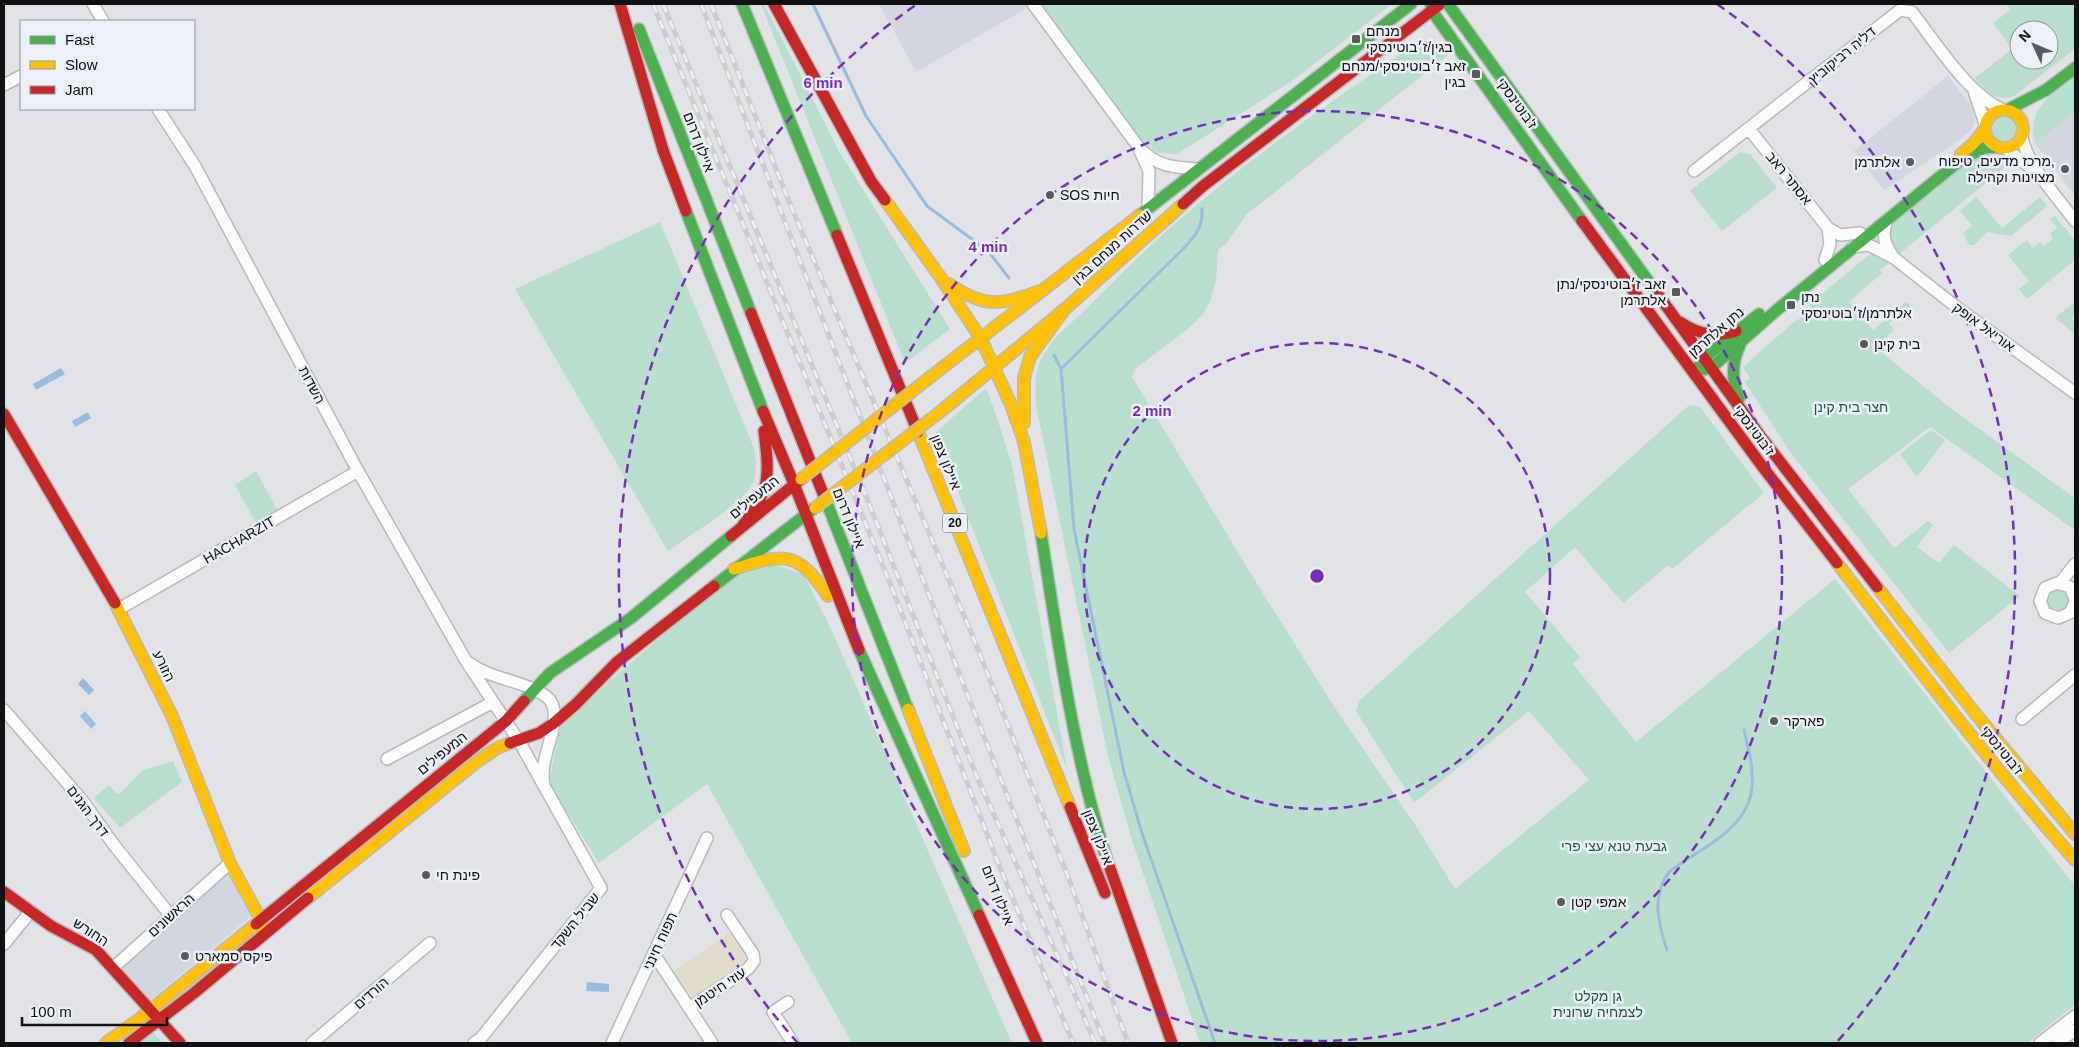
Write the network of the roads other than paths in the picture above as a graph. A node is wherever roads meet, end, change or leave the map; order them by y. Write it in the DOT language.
graph roads {
  1 [pos="93,4"];
  2 [pos="620,4"];
  3 [pos="630,4"];
  4 [pos="742,4"];
  5 [pos="774,4"];
  6 [pos="1034,4"];
  7 [pos="1411,4"];
  8 [pos="1441,4"];
  9 [pos="1448,4"];
  10 [pos="1463,4"];
  11 [pos="1431,7"];
  12 [pos="102,20"];
  13 [pos="1400,35"];
  14 [pos="1471,37"];
  15 [pos="1458,46"];
  16 [pos="2075,68"];
  17 [pos="20,77"];
  18 [pos="4,85"];
  19 [pos="1974,90"];
  20 [pos="2046,90"];
  21 [pos="159,110"];
  22 [pos="2006,110"];
  23 [pos="1985,126"];
  24 [pos="1749,129"];
  25 [pos="2023,131"];
  26 [pos="2001,148"];
  27 [pos="1140,149"];
  28 [pos="1198,168"];
  29 [pos="1694,171"];
  30 [pos="2042,176"];
  31 [pos="1148,207"];
  32 [pos="1887,220"];
  33 [pos="2075,221"];
  34 [pos="1828,228"];
  35 [pos="1860,233"];
  36 [pos="1852,247"];
  37 [pos="1894,258"];
  38 [pos="1825,260"];
  39 [pos="941,278"];
  40 [pos="1040,290"];
  41 [pos="1065,309"];
  42 [pos="1672,316"];
  43 [pos="1742,328"];
  44 [pos="981,339"];
  45 [pos="1742,343"];
  46 [pos="1704,358"];
  47 [pos="995,368"];
  48 [pos="1712,368"];
  49 [pos="1693,373"];
  50 [pos="2075,393"];
  51 [pos="762,410"];
  52 [pos="4,414"];
  53 [pos="1745,414"];
  54 [pos="1024,442"];
  55 [pos="358,472"];
  56 [pos="798,482"];
  57 [pos="805,515"];
  58 [pos="743,525"];
  59 [pos="2075,564"];
  60 [pos="734,569"];
  61 [pos="2060,583"];
  62 [pos="2075,597"];
  63 [pos="119,609"];
  64 [pos="2060,618"];
  65 [pos="2075,621"];
  66 [pos="852,634"];
  67 [pos="466,661"];
  68 [pos="2075,675"];
  69 [pos="534,690"];
  70 [pos="493,702"];
  71 [pos="4,710"];
  72 [pos="2022,719"];
  73 [pos="506,721"];
  74 [pos="554,723"];
  75 [pos="519,740"];
  76 [pos="388,760"];
  77 [pos="544,787"];
  78 [pos="2075,834"];
  79 [pos="707,838"];
  80 [pos="967,858"];
  81 [pos="2075,860"];
  82 [pos="230,863"];
  83 [pos="974,877"];
  84 [pos="4,892"];
  85 [pos="1110,906"];
  86 [pos="31,911"];
  87 [pos="170,915"];
  88 [pos="727,915"];
  89 [pos="261,920"];
  90 [pos="1117,924"];
  91 [pos="255,943"];
  92 [pos="430,943"];
  93 [pos="4,944"];
  94 [pos="654,954"];
  95 [pos="113,968"];
  96 [pos="788,1002"];
  97 [pos="689,1008"];
  98 [pos="150,1010"];
  99 [pos="2075,1016"];
  100 [pos="159,1021"];
  101 [pos="2075,1030"];
  102 [pos="106,1043"];
  103 [pos="129,1043"];
  104 [pos="180,1043"];
  105 [pos="312,1043"];
  106 [pos="474,1043"];
  107 [pos="612,1043"];
  108 [pos="712,1043"];
  109 [pos="793,1043"];
  110 [pos="1039,1043"];
  111 [pos="1165,1043"];
  112 [pos="1172,1043"];
  113 [pos="2040,1043"];
  114 [pos="2057,1043"];
  1 -- 12 [label="street"];
  2 -- 51 [label="main road"];
  3 -- 80 [label="main road, איילון דרום"];
  4 -- 85 [label="main road, איילון צפון / 20"];
  5 -- 39 [label="main road"];
  6 -- 27 [label="street"];
  7 -- 28 [label="main road, שדרות מנחם בגין"];
  8 -- 11 [label="main road, שדרות מנחם בגין"];
  9 -- 14 [label="main road, ז'בוטינסקי"];
  10 -- 14 [label="main road"];
  11 -- 13 [label="main road, שדרות מנחם בגין"];
  11 -- 15 [label="main road, ז'בוטינסקי"];
  13 -- 15 [label="main road"];
  13 -- 41 [label="main road, שדרות מנחם בגין"];
  14 -- 42 [label="main road, ז'בוטינסקי"];
  15 -- 49 [label="main road, ז'בוטינסקי"];
  16 -- 20 [label="main road"];
  17 -- 18 [label="street"];
  19 -- 22 [label="street, 'דליה רביקוביץ"];
  19 -- 23 [label="street, 'דליה רביקוביץ"];
  19 -- 24 [label="street, 'דליה רביקוביץ"];
  20 -- 22 [label="main road"];
  20 -- 25 [label="main road"];
  21 -- 55 [label="street, השדות"];
  22 -- 23 [label="main road"];
  22 -- 25 [label="main road"];
  23 -- 26 [label="main road"];
  23 -- 35 [label="main road, נתן אלתרמן"];
  24 -- 29 [label="street, 'דליה רביקוביץ"];
  24 -- 34 [label="street, אסתר ראב"];
  25 -- 26 [label="main road"];
  25 -- 30 [label="street"];
  26 -- 30 [label="street"];
  26 -- 32 [label="main road, נתן אלתרמן"];
  27 -- 28 [label="street"];
  27 -- 31 [label="street"];
  28 -- 31 [label="main road, שדרות מנחם בגין"];
  30 -- 33 [label="street"];
  31 -- 40 [label="main road, שדרות מנחם בגין"];
  32 -- 36 [label="main road, נתן אלתרמן"];
  32 -- 37 [label="street, אוריאל אופק"];
  34 -- 35 [label="street"];
  34 -- 38 [label="street"];
  35 -- 38 [label="main road, נתן אלתרמן"];
  36 -- 37 [label="street, אוריאל אופק"];
  36 -- 45 [label="main road, נתן אלתרמן"];
  37 -- 50 [label="street, אוריאל אופק"];
  38 -- 43 [label="main road, נתן אלתרמן"];
  39 -- 40 [label="main road"];
  39 -- 44 [label="main road"];
  40 -- 44 [label="main road, שדרות מנחם בגין"];
  41 -- 47 [label="main road, שדרות מנחם בגין"];
  41 -- 54 [label="main road"];
  42 -- 43 [label="main road"];
  42 -- 46 [label="main road, ז'בוטינסקי"];
  43 -- 46 [label="main road, נתן אלתרמן"];
  44 -- 47 [label="main road"];
  44 -- 56 [label="main road, שדרות מנחם בגין, bridge"];
  45 -- 48 [label="main road, נתן אלתרמן"];
  45 -- 53 [label="main road"];
  46 -- 48 [label="main road, ז'בוטינסקי"];
  46 -- 49 [label="main road, נתן אלתרמן"];
  47 -- 54 [label="main road"];
  47 -- 57 [label="main road, שדרות מנחם בגין, bridge"];
  48 -- 49 [label="main road, נתן אלתרמן"];
  48 -- 53 [label="main road, ז'בוטינסקי"];
  49 -- 81 [label="main road, ז'בוטינסקי"];
  51 -- 56 [label="main road"];
  51 -- 58 [label="main road"];
  52 -- 63 [label="main road, הזורע"];
  53 -- 78 [label="main road, ז'בוטינסקי"];
  54 -- 112 [label="main road"];
  55 -- 63 [label="street, HACHARZIT"];
  55 -- 67 [label="street, השדות"];
  56 -- 57 [label="main road"];
  56 -- 58 [label="main road, המעפילים"];
  57 -- 60 [label="main road, המעפילים"];
  57 -- 66 [label="main road"];
  58 -- 69 [label="main road, המעפילים"];
  59 -- 61 [label="street"];
  60 -- 66 [label="main road"];
  60 -- 74 [label="main road, המעפילים"];
  61 -- 62 [label="street"];
  61 -- 64 [label="street"];
  62 -- 64 [label="street"];
  63 -- 82 [label="main road, הזורע"];
  64 -- 65 [label="street"];
  66 -- 110 [label="main road"];
  67 -- 69 [label="street, השדות"];
  67 -- 70 [label="street, השדות"];
  68 -- 72 [label="street"];
  69 -- 73 [label="main road, המעפילים"];
  69 -- 74 [label="street, השדות"];
  70 -- 73 [label="street, השדות"];
  70 -- 76 [label="street"];
  71 -- 87 [label="street, דרך הגנים"];
  73 -- 75 [label="street, השדות"];
  73 -- 89 [label="main road, המעפילים"];
  74 -- 75 [label="main road, המעפילים"];
  74 -- 77 [label="street"];
  75 -- 77 [label="street, שביל השקד"];
  75 -- 91 [label="main road, המעפילים"];
  77 -- 106 [label="street, שביל השקד"];
  79 -- 94 [label="street, תפוח חינני"];
  82 -- 87 [label="street, הראשונים"];
  82 -- 89 [label="main road, הזורע"];
  83 -- 110 [label="main road, איילון דרום"];
  84 -- 86 [label="main road, החורש"];
  86 -- 93 [label="street"];
  86 -- 95 [label="main road, החורש"];
  87 -- 95 [label="street, הראשונים"];
  88 -- 97 [label="street, עוזי חיטמן"];
  89 -- 91 [label="main road"];
  89 -- 98 [label="main road, המעפילים"];
  90 -- 111 [label="main road"];
  91 -- 100 [label="main road, המעפילים"];
  92 -- 105 [label="street, הורדים"];
  94 -- 97 [label="street"];
  94 -- 107 [label="street, תפוח חינני"];
  95 -- 98 [label="main road, החורש"];
  96 -- 109 [label="street"];
  97 -- 108 [label="street"];
  98 -- 100 [label="main road, החורש"];
  98 -- 102 [label="main road, המעפילים"];
  99 -- 113 [label="street"];
  100 -- 103 [label="main road, המעפילים"];
  100 -- 104 [label="main road, החורש"];
  101 -- 114 [label="street"];
}
